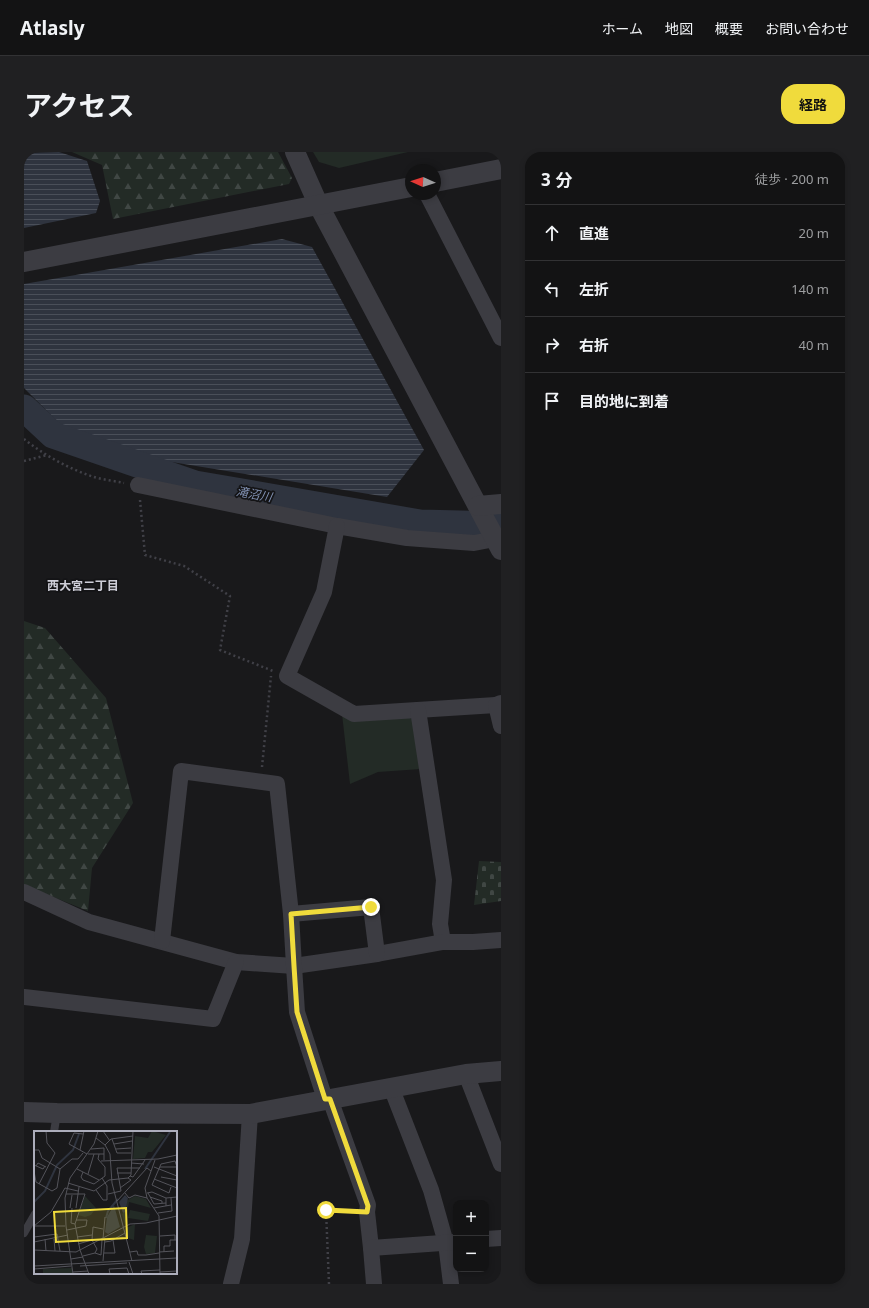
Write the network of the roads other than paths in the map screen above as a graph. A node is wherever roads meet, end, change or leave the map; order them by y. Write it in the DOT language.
graph roads {
  1 [pos="295,152"];
  2 [pos="501,169"];
  3 [pos="441,181"];
  4 [pos="405,188"];
  5 [pos="430,200"];
  6 [pos="319,206"];
  7 [pos="24,262"];
  8 [pos="501,338"];
  9 [pos="138,485"];
  10 [pos="501,504"];
  11 [pos="479,509"];
  12 [pos="337,526"];
  13 [pos="496,541"];
  14 [pos="498,704"];
  15 [pos="418,710"];
  16 [pos="501,726"];
  17 [pos="24,892"];
  18 [pos="291,914"];
  19 [pos="501,940"];
  20 [pos="162,941"];
  21 [pos="443,942"];
  22 [pos="377,954"];
  23 [pos="236,962"];
  24 [pos="294,966"];
  25 [pos="24,998"];
  26 [pos="501,1071"];
  27 [pos="466,1074"];
  28 [pos="391,1087"];
  29 [pos="327,1099"];
  30 [pos="24,1112"];
  31 [pos="250,1114"];
  32 [pos="56,1122"];
  33 [pos="501,1164"];
  34 [pos="34,1216"];
  35 [pos="24,1233"];
  36 [pos="501,1238"];
  37 [pos="489,1239"];
  38 [pos="451,1242"];
  39 [pos="371,1248"];
  40 [pos="231,1284"];
  41 [pos="374,1284"];
  42 [pos="451,1284"];
  1 -- 6 [label="street"];
  2 -- 3 [label="street"];
  4 -- 6 [label="street"];
  5 -- 8 [label="street"];
  6 -- 7 [label="street"];
  6 -- 11 [label="street"];
  9 -- 12 [label="street"];
  10 -- 11 [label="street"];
  11 -- 13 [label="street"];
  12 -- 13 [label="street"];
  12 -- 15 [label="street"];
  14 -- 15 [label="street"];
  14 -- 16 [label="street"];
  15 -- 21 [label="street"];
  17 -- 20 [label="street"];
  18 -- 20 [label="street"];
  18 -- 22 [label="street"];
  18 -- 24 [label="street"];
  19 -- 21 [label="street"];
  20 -- 23 [label="street"];
  21 -- 22 [label="street"];
  22 -- 24 [label="street"];
  23 -- 24 [label="street"];
  23 -- 25 [label="street"];
  24 -- 29 [label="street"];
  26 -- 27 [label="street"];
  27 -- 28 [label="street"];
  27 -- 33 [label="street"];
  28 -- 29 [label="street"];
  28 -- 38 [label="street"];
  29 -- 31 [label="street"];
  29 -- 39 [label="street"];
  30 -- 32 [label="street"];
  31 -- 32 [label="street"];
  31 -- 40 [label="street"];
  34 -- 35 [label="lane"];
  36 -- 37 [label="street"];
  38 -- 39 [label="street"];
  38 -- 42 [label="street"];
  39 -- 41 [label="street"];
}
